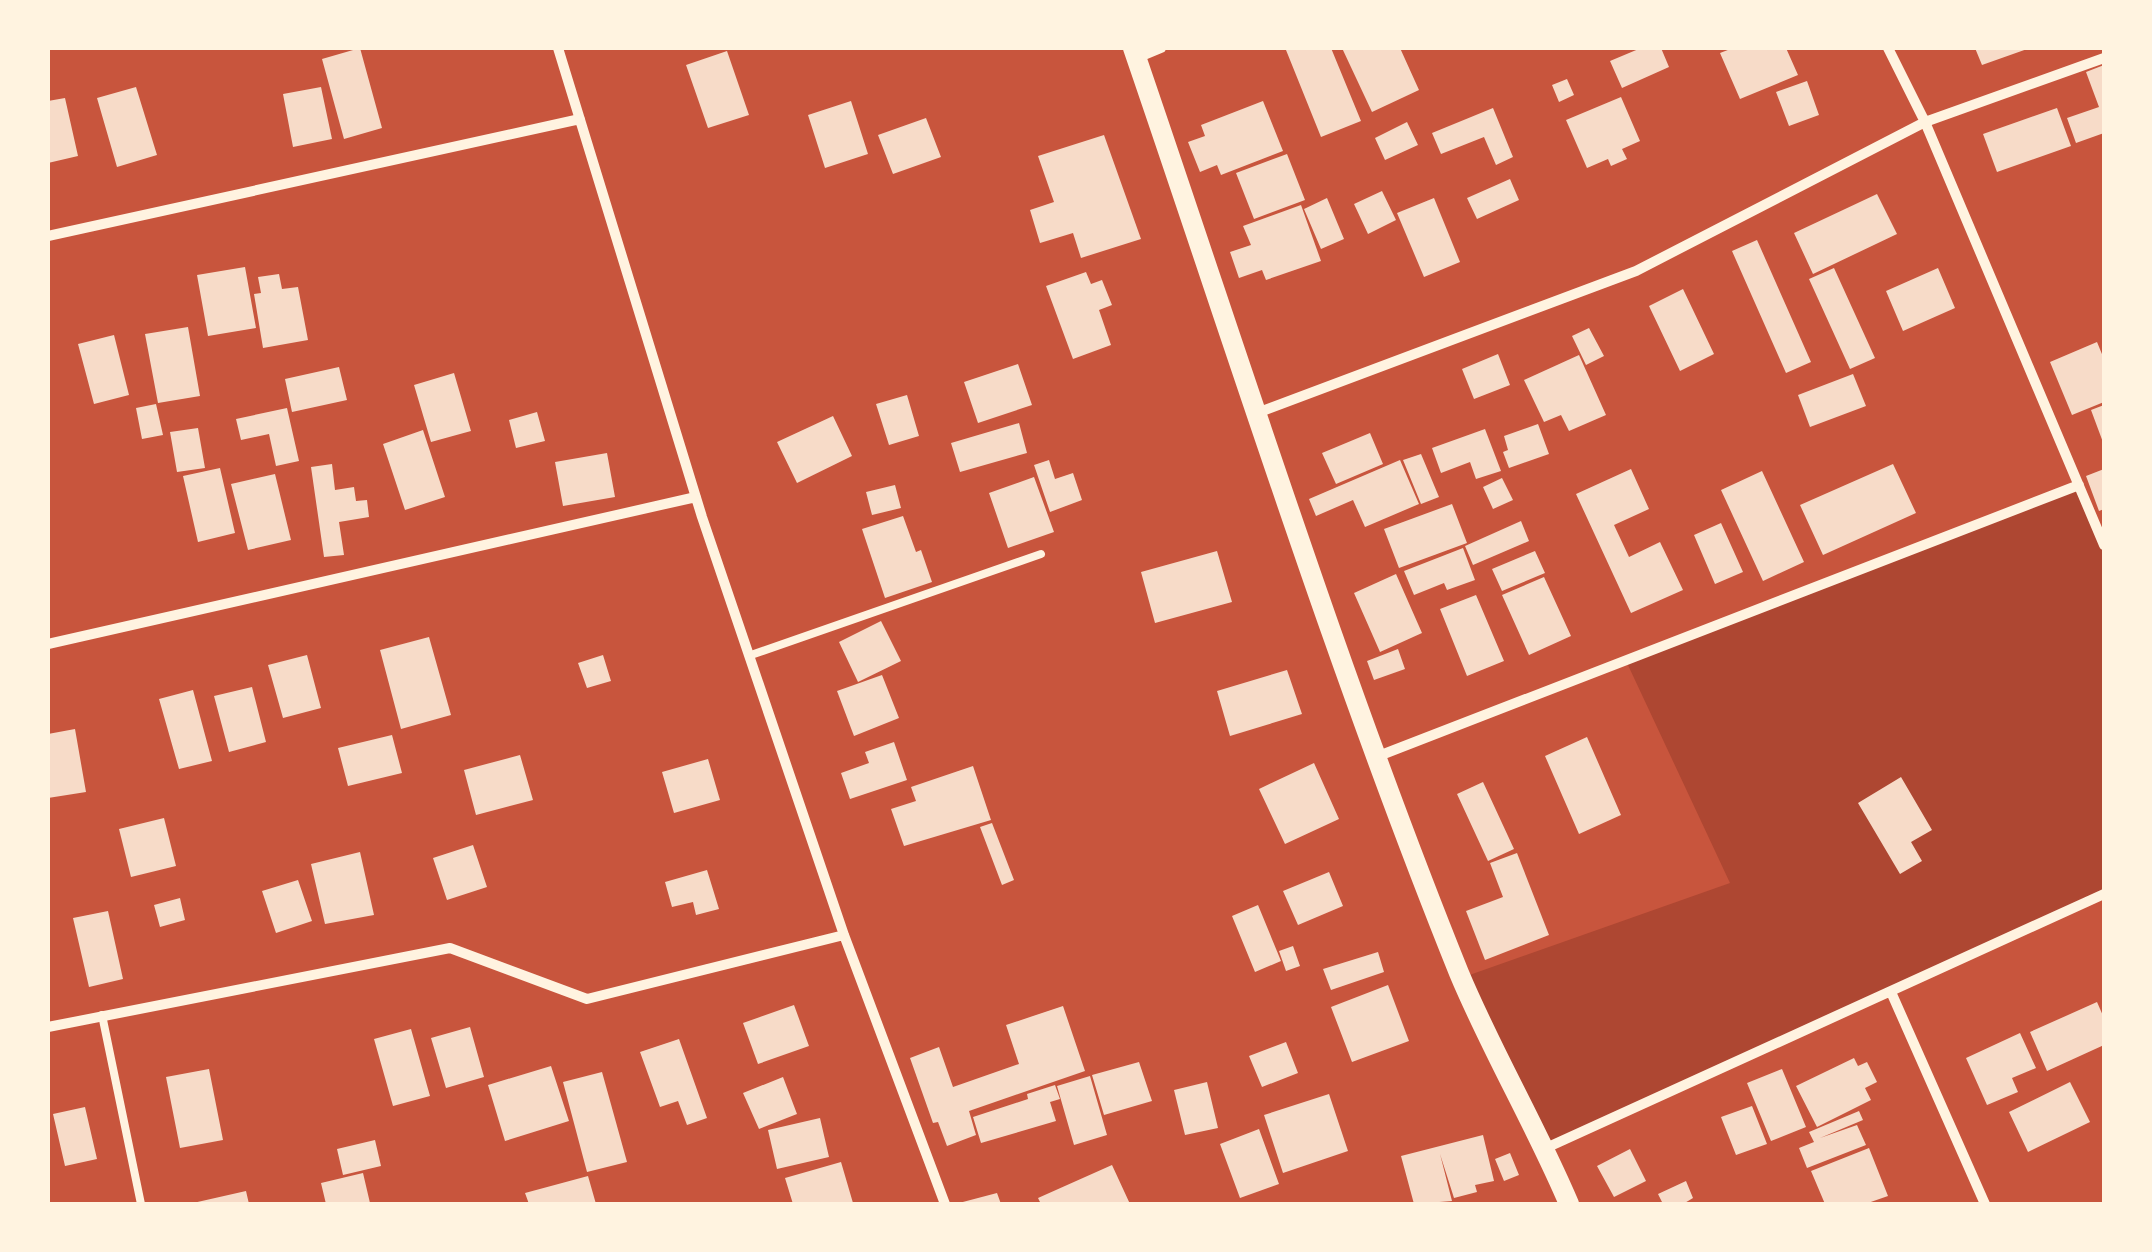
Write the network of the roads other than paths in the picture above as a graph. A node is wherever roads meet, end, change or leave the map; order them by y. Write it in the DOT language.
graph roads {
  1 [pos="558,48"];
  2 [pos="1160,48"];
  3 [pos="1888,48"];
  4 [pos="1134,53"];
  5 [pos="2104,58"];
  6 [pos="580,119"];
  7 [pos="1925,122"];
  8 [pos="48,236"];
  9 [pos="1258,413"];
  10 [pos="2079,485"];
  11 [pos="696,497"];
  12 [pos="2104,545"];
  13 [pos="1040,554"];
  14 [pos="48,644"];
  15 [pos="750,655"];
  16 [pos="1375,757"];
  17 [pos="2104,894"];
  18 [pos="844,935"];
  19 [pos="1891,992"];
  20 [pos="102,1015"];
  21 [pos="48,1027"];
  22 [pos="1546,1148"];
  23 [pos="140,1204"];
  24 [pos="946,1204"];
  25 [pos="1570,1204"];
  26 [pos="1986,1204"];
  1 -- 6 [label="street"];
  2 -- 4 [label="street"];
  3 -- 7 [label="street"];
  4 -- 9 [label="main road"];
  5 -- 7 [label="street"];
  6 -- 8 [label="street"];
  6 -- 11 [label="street"];
  7 -- 9 [label="street"];
  7 -- 10 [label="street"];
  9 -- 16 [label="main road"];
  10 -- 12 [label="street"];
  10 -- 16 [label="street"];
  11 -- 14 [label="street"];
  11 -- 15 [label="street"];
  13 -- 15 [label="lane"];
  15 -- 18 [label="street"];
  16 -- 22 [label="main road"];
  17 -- 19 [label="street"];
  18 -- 20 [label="street"];
  18 -- 24 [label="street"];
  19 -- 22 [label="street"];
  19 -- 26 [label="street"];
  20 -- 21 [label="street"];
  20 -- 23 [label="lane"];
  22 -- 25 [label="main road"];
}
